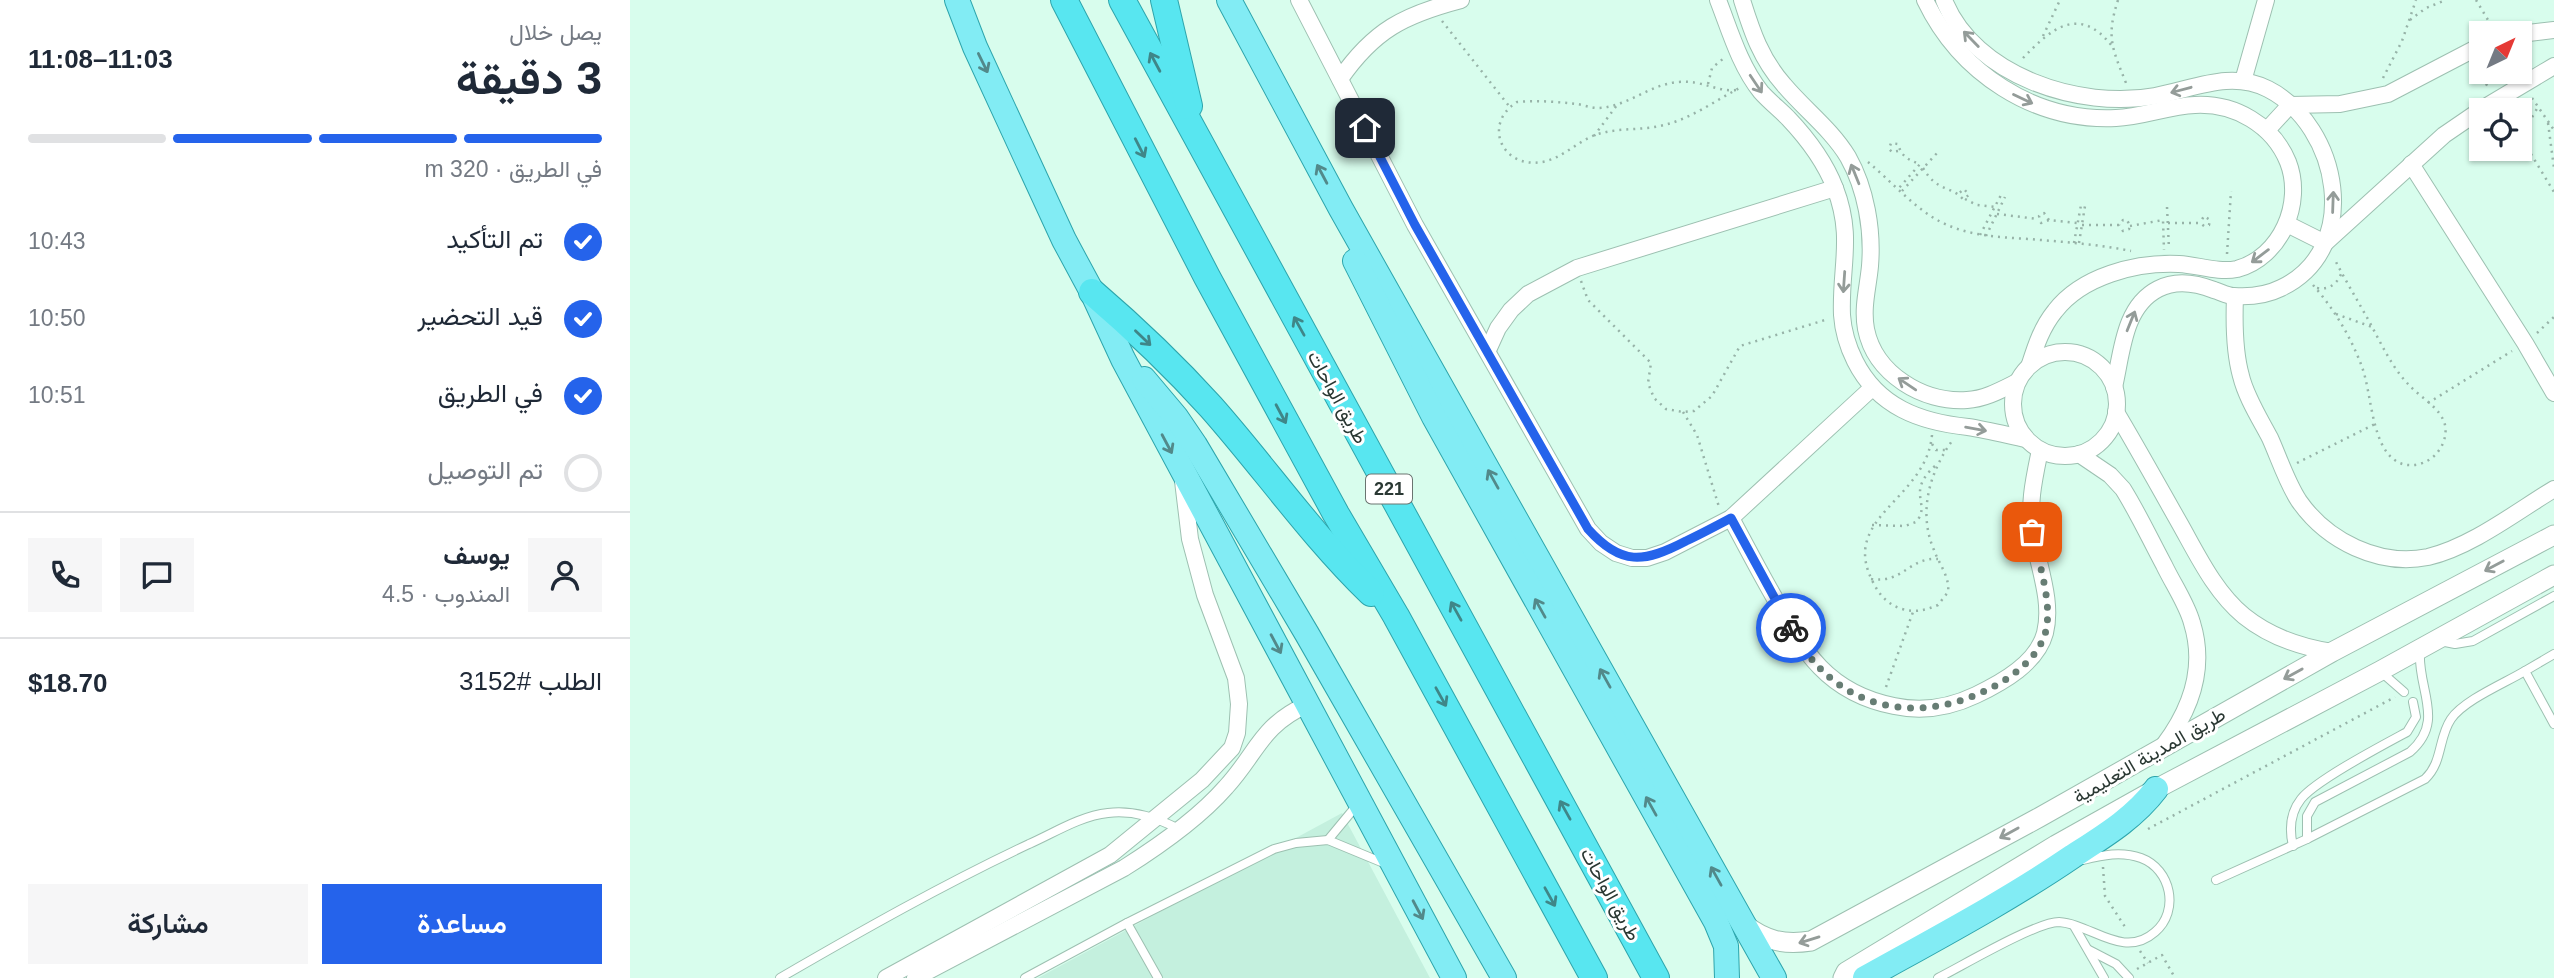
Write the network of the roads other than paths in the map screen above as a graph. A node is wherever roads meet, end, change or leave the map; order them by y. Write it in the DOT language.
graph roads {
  1 [pos="957,0"];
  2 [pos="1064,0"];
  3 [pos="1122,0"];
  4 [pos="1164,0"];
  5 [pos="1228,0"];
  6 [pos="1299,0"];
  7 [pos="1461,0"];
  8 [pos="1718,0"];
  9 [pos="1742,0"];
  10 [pos="1925,0"];
  11 [pos="1944,0"];
  12 [pos="2266,0"];
  13 [pos="2554,30"];
  14 [pos="2532,33"];
  15 [pos="1759,50"];
  16 [pos="2469,51"];
  17 [pos="1740,55"];
  18 [pos="2554,66"];
  19 [pos="1340,79"];
  20 [pos="2243,81"];
  21 [pos="2078,96"];
  22 [pos="2290,105"];
  23 [pos="2075,115"];
  24 [pos="2267,131"];
  25 [pos="1198,142"];
  26 [pos="2411,164"];
  27 [pos="1835,188"];
  28 [pos="1341,209"];
  29 [pos="2287,224"];
  30 [pos="2326,243"];
  31 [pos="1092,292"];
  32 [pos="2235,296"];
  33 [pos="1864,313"];
  34 [pos="1842,315"];
  35 [pos="1488,350"];
  36 [pos="1124,359"];
  37 [pos="2030,364"];
  38 [pos="2017,382"];
  39 [pos="2114,387"];
  40 [pos="1872,388"];
  41 [pos="2554,393"];
  42 [pos="2116,412"];
  43 [pos="2026,439"];
  44 [pos="2040,450"];
  45 [pos="2078,454"];
  46 [pos="1182,471"];
  47 [pos="2554,489"];
  48 [pos="1727,520"];
  49 [pos="2554,534"];
  50 [pos="2554,575"];
  51 [pos="2554,596"];
  52 [pos="1396,616"];
  53 [pos="2437,639"];
  54 [pos="2420,649"];
  55 [pos="2332,652"];
  56 [pos="2554,654"];
  57 [pos="2380,671"];
  58 [pos="2525,671"];
  59 [pos="2404,692"];
  60 [pos="2413,702"];
  61 [pos="1308,704"];
  62 [pos="2554,724"];
  63 [pos="2164,745"];
  64 [pos="2155,789"];
  65 [pos="1359,803"];
  66 [pos="1156,817"];
  67 [pos="2040,817"];
  68 [pos="1180,829"];
  69 [pos="1328,839"];
  70 [pos="2307,839"];
  71 [pos="2293,846"];
  72 [pos="2057,856"];
  73 [pos="1395,868"];
  74 [pos="2216,880"];
  75 [pos="1741,922"];
  76 [pos="1004,923"];
  77 [pos="1127,923"];
  78 [pos="2073,925"];
  79 [pos="2088,950"];
  80 [pos="780,978"];
  81 [pos="886,978"];
  82 [pos="915,978"];
  83 [pos="1025,978"];
  84 [pos="1158,978"];
  85 [pos="1454,978"];
  86 [pos="1504,978"];
  87 [pos="1594,978"];
  88 [pos="1656,978"];
  89 [pos="1727,978"];
  90 [pos="1774,978"];
  91 [pos="1843,978"];
  92 [pos="1865,978"];
  93 [pos="1938,978"];
  94 [pos="2104,978"];
  95 [pos="2129,978"];
  1 -- 31 [label="main road, one-way"];
  2 -- 52 [label="highway, one-way"];
  25 -- 3 [label="highway, طريق الواحات / 221, one-way"];
  4 -- 25 [label="highway"];
  28 -- 5 [label="main road, one-way"];
  6 -- 19 [label="street"];
  7 -- 19 [label="street"];
  8 -- 17 [label="street"];
  9 -- 15 [label="street"];
  10 -- 23 [label="street, one-way"];
  21 -- 11 [label="street, one-way"];
  12 -- 20 [label="street"];
  13 -- 14 [label="street"];
  15 -- 17 [label="street"];
  33 -- 15 [label="street, one-way"];
  16 -- 22 [label="street"];
  17 -- 27 [label="street, one-way"];
  18 -- 26 [label="street"];
  19 -- 35 [label="street"];
  20 -- 21 [label="street, one-way"];
  20 -- 22 [label="street"];
  21 -- 23 [label="street"];
  22 -- 24 [label="street"];
  30 -- 22 [label="street, one-way"];
  23 -- 24 [label="street"];
  24 -- 29 [label="street"];
  88 -- 25 [label="highway, طريق الواحات / 221, one-way"];
  26 -- 30 [label="street"];
  26 -- 41 [label="street"];
  27 -- 34 [label="street, one-way"];
  27 -- 35 [label="street"];
  75 -- 28 [label="main road, one-way"];
  89 -- 28 [label="main road, one-way"];
  29 -- 30 [label="street"];
  29 -- 37 [label="street, one-way"];
  30 -- 32 [label="street"];
  31 -- 36 [label="main road"];
  31 -- 52 [label="highway, one-way"];
  39 -- 32 [label="street, one-way"];
  32 -- 47 [label="street"];
  33 -- 34 [label="street"];
  38 -- 33 [label="street, one-way"];
  34 -- 40 [label="street"];
  35 -- 48 [label="street"];
  36 -- 46 [label="main road, one-way"];
  36 -- 86 [label="main road"];
  37 -- 38 [label="street"];
  37 -- 39 [label="street"];
  38 -- 43 [label="street"];
  39 -- 42 [label="street"];
  40 -- 43 [label="street, one-way"];
  40 -- 48 [label="street"];
  42 -- 45 [label="street"];
  42 -- 55 [label="street"];
  43 -- 44 [label="street"];
  44 -- 45 [label="street"];
  44 -- 48 [label="street"];
  45 -- 63 [label="street"];
  46 -- 61 [label="main road, one-way"];
  46 -- 66 [label="street"];
  49 -- 55 [label="street, طريق المدينة التعليمية, one-way"];
  50 -- 53 [label="street, طريق المدينة التعليمية"];
  51 -- 53 [label="lane"];
  52 -- 87 [label="highway, one-way"];
  53 -- 54 [label="street, طريق المدينة التعليمية"];
  54 -- 57 [label="street, طريق المدينة التعليمية"];
  54 -- 70 [label="lane"];
  55 -- 63 [label="street, طريق المدينة التعليمية, one-way"];
  56 -- 58 [label="lane"];
  57 -- 59 [label="lane"];
  57 -- 64 [label="street, طريق المدينة التعليمية"];
  58 -- 62 [label="lane"];
  58 -- 70 [label="lane"];
  60 -- 71 [label="lane"];
  61 -- 65 [label="main road"];
  61 -- 68 [label="street"];
  63 -- 67 [label="street, طريق المدينة التعليمية"];
  64 -- 72 [label="main road"];
  65 -- 69 [label="lane"];
  65 -- 73 [label="main road"];
  66 -- 68 [label="lane"];
  66 -- 76 [label="street"];
  66 -- 80 [label="lane"];
  67 -- 72 [label="street"];
  67 -- 75 [label="street, طريق المدينة التعليمية, one-way"];
  68 -- 76 [label="street"];
  69 -- 73 [label="lane"];
  69 -- 77 [label="lane"];
  70 -- 71 [label="lane"];
  71 -- 74 [label="lane"];
  72 -- 78 [label="lane"];
  72 -- 91 [label="street"];
  72 -- 92 [label="main road"];
  73 -- 85 [label="main road, one-way"];
  75 -- 90 [label="main road"];
  76 -- 81 [label="street"];
  76 -- 82 [label="street"];
  77 -- 83 [label="lane"];
  77 -- 84 [label="lane"];
  78 -- 79 [label="lane"];
  78 -- 93 [label="lane"];
  79 -- 94 [label="lane"];
  79 -- 95 [label="lane"];
}
